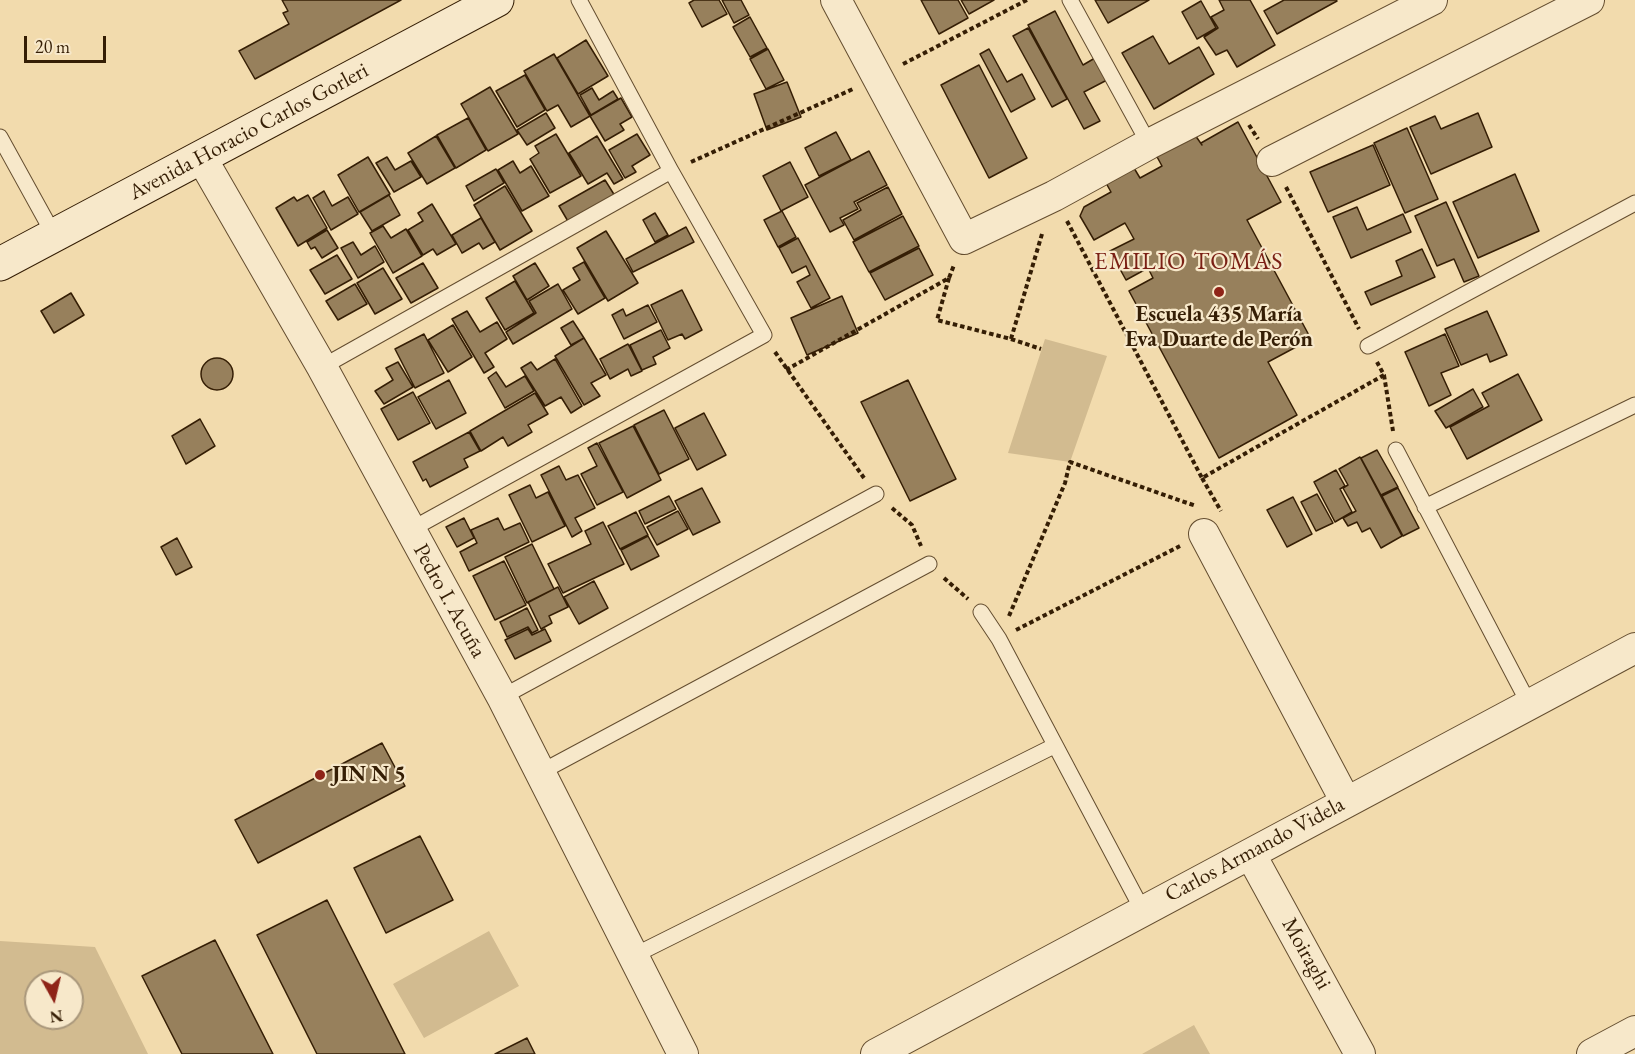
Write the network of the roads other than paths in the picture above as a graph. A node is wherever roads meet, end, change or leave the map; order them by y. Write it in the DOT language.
graph roads {
  1 [pos="579,0"];
  2 [pos="836,0"];
  3 [pos="1070,0"];
  4 [pos="1432,0"];
  5 [pos="1588,0"];
  6 [pos="477,5"];
  7 [pos="0,137"];
  8 [pos="1149,144"];
  9 [pos="201,157"];
  10 [pos="1272,161"];
  11 [pos="671,171"];
  12 [pos="1635,203"];
  13 [pos="54,235"];
  14 [pos="0,264"];
  15 [pos="1368,346"];
  16 [pos="322,367"];
  17 [pos="1635,405"];
  18 [pos="1396,450"];
  19 [pos="876,494"];
  20 [pos="1425,507"];
  21 [pos="1206,518"];
  22 [pos="410,530"];
  23 [pos="929,564"];
  24 [pos="981,612"];
  25 [pos="1635,648"];
  26 [pos="502,697"];
  27 [pos="1529,704"];
  28 [pos="1054,746"];
  29 [pos="541,772"];
  30 [pos="1346,802"];
  31 [pos="1251,855"];
  32 [pos="1143,911"];
  33 [pos="633,956"];
  34 [pos="1635,1031"];
  35 [pos="683,1054"];
  36 [pos="876,1054"];
  37 [pos="1360,1054"];
  38 [pos="1592,1054"];
  1 -- 11 [label="lane"];
  2 -- 8 [label="street"];
  3 -- 8 [label="lane"];
  4 -- 8 [label="street"];
  5 -- 10 [label="street"];
  6 -- 9 [label="main road, Avenida Horacio Carlos Gorleri"];
  7 -- 13 [label="lane"];
  9 -- 13 [label="main road, Avenida Horacio Carlos Gorleri"];
  9 -- 16 [label="street, Pedro I. Acuña"];
  11 -- 16 [label="lane"];
  11 -- 22 [label="lane"];
  12 -- 15 [label="lane"];
  13 -- 14 [label="main road, Avenida Horacio Carlos Gorleri"];
  16 -- 22 [label="street, Pedro I. Acuña"];
  17 -- 20 [label="lane"];
  18 -- 20 [label="lane"];
  19 -- 26 [label="lane"];
  20 -- 27 [label="lane"];
  21 -- 30 [label="street"];
  22 -- 26 [label="street, Pedro I. Acuña"];
  23 -- 29 [label="lane"];
  24 -- 28 [label="lane"];
  25 -- 27 [label="street, Carlos Armando Videla"];
  26 -- 29 [label="street, Pedro I. Acuña"];
  27 -- 30 [label="street, Carlos Armando Videla"];
  28 -- 32 [label="lane"];
  28 -- 33 [label="lane"];
  29 -- 33 [label="street, Pedro I. Acuña"];
  30 -- 31 [label="street, Carlos Armando Videla"];
  31 -- 32 [label="street, Carlos Armando Videla"];
  31 -- 37 [label="street, Moiraghi"];
  32 -- 36 [label="street, Carlos Armando Videla"];
  33 -- 35 [label="street, Pedro I. Acuña"];
  34 -- 38 [label="street"];
}
